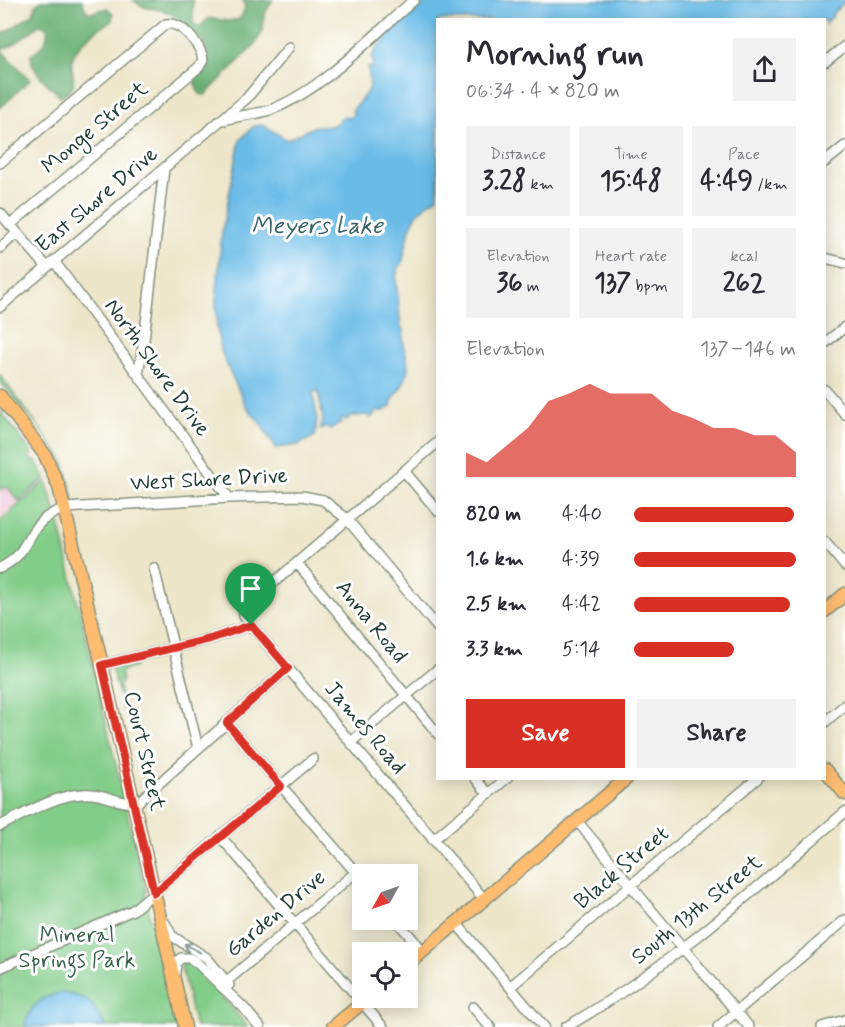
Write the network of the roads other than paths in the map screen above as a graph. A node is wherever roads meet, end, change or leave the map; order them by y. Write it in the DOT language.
graph roads {
  1 [pos="414,0"];
  2 [pos="845,46"];
  3 [pos="289,47"];
  4 [pos="826,61"];
  5 [pos="219,123"];
  6 [pos="845,146"];
  7 [pos="826,161"];
  8 [pos="0,163"];
  9 [pos="164,169"];
  10 [pos="0,213"];
  11 [pos="10,225"];
  12 [pos="17,233"];
  13 [pos="0,248"];
  14 [pos="826,258"];
  15 [pos="845,263"];
  16 [pos="51,264"];
  17 [pos="0,307"];
  18 [pos="845,327"];
  19 [pos="826,343"];
  20 [pos="138,374"];
  21 [pos="826,391"];
  22 [pos="0,396"];
  23 [pos="845,414"];
  24 [pos="436,444"];
  25 [pos="404,471"];
  26 [pos="229,498"];
  27 [pos="65,508"];
  28 [pos="436,509"];
  29 [pos="347,519"];
  30 [pos="826,543"];
  31 [pos="297,563"];
  32 [pos="845,566"];
  33 [pos="0,568"];
  34 [pos="154,568"];
  35 [pos="845,594"];
  36 [pos="234,596"];
  37 [pos="244,608"];
  38 [pos="826,610"];
  39 [pos="251,625"];
  40 [pos="436,626"];
  41 [pos="174,648"];
  42 [pos="102,665"];
  43 [pos="288,668"];
  44 [pos="436,671"];
  45 [pos="406,696"];
  46 [pos="845,705"];
  47 [pos="826,721"];
  48 [pos="227,723"];
  49 [pos="436,732"];
  50 [pos="351,742"];
  51 [pos="198,748"];
  52 [pos="313,759"];
  53 [pos="826,771"];
  54 [pos="477,780"];
  55 [pos="505,780"];
  56 [pos="625,780"];
  57 [pos="756,780"];
  58 [pos="281,786"];
  59 [pos="488,794"];
  60 [pos="845,794"];
  61 [pos="135,804"];
  62 [pos="845,812"];
  63 [pos="577,821"];
  64 [pos="0,826"];
  65 [pos="220,836"];
  66 [pos="433,840"];
  67 [pos="352,867"];
  68 [pos="352,875"];
  69 [pos="631,885"];
  70 [pos="154,893"];
  71 [pos="484,899"];
  72 [pos="158,906"];
  73 [pos="845,920"];
  74 [pos="456,923"];
  75 [pos="295,924"];
  76 [pos="405,930"];
  77 [pos="684,949"];
  78 [pos="423,951"];
  79 [pos="418,955"];
  80 [pos="0,968"];
  81 [pos="224,984"];
  82 [pos="176,985"];
  83 [pos="352,986"];
  84 [pos="510,987"];
  85 [pos="473,1007"];
  86 [pos="356,1008"];
  87 [pos="370,1008"];
  88 [pos="736,1012"];
  89 [pos="845,1020"];
  90 [pos="185,1027"];
  91 [pos="261,1027"];
  92 [pos="333,1027"];
  93 [pos="383,1027"];
  94 [pos="490,1027"];
  95 [pos="544,1027"];
  96 [pos="566,1027"];
  97 [pos="718,1027"];
  98 [pos="749,1027"];
  99 [pos="822,1027"];
  1 -- 5 [label="street"];
  2 -- 4 [label="street"];
  3 -- 5 [label="street, East Shore Drive"];
  5 -- 9 [label="street, East Shore Drive"];
  6 -- 7 [label="street"];
  8 -- 11 [label="street, Monge Street"];
  9 -- 16 [label="street, East Shore Drive"];
  9 -- 20 [label="street"];
  10 -- 11 [label="street, North Shore Drive"];
  11 -- 12 [label="street, North Shore Drive"];
  12 -- 13 [label="street"];
  12 -- 16 [label="street, North Shore Drive"];
  14 -- 15 [label="street"];
  16 -- 17 [label="street, East Shore Drive"];
  16 -- 20 [label="street, North Shore Drive"];
  18 -- 19 [label="street"];
  20 -- 26 [label="street, North Shore Drive"];
  21 -- 23 [label="street"];
  22 -- 27 [label="main road, Court Street"];
  24 -- 25 [label="street"];
  25 -- 28 [label="street"];
  25 -- 29 [label="street"];
  26 -- 27 [label="street, West Shore Drive"];
  26 -- 29 [label="street, West Shore Drive"];
  27 -- 33 [label="street"];
  27 -- 42 [label="main road, Court Street"];
  29 -- 31 [label="street"];
  29 -- 40 [label="street, West Shore Drive"];
  30 -- 32 [label="street"];
  31 -- 37 [label="street"];
  31 -- 45 [label="street, Anna Road"];
  34 -- 41 [label="street"];
  35 -- 38 [label="main road"];
  36 -- 37 [label="street, James Road"];
  37 -- 39 [label="street, James Road"];
  39 -- 41 [label="street"];
  39 -- 43 [label="street, James Road"];
  41 -- 42 [label="street"];
  41 -- 51 [label="street"];
  42 -- 61 [label="main road, Court Street"];
  43 -- 48 [label="street"];
  43 -- 50 [label="street, James Road"];
  44 -- 45 [label="street"];
  45 -- 49 [label="street, Anna Road"];
  45 -- 50 [label="street"];
  46 -- 47 [label="street"];
  48 -- 51 [label="street"];
  48 -- 58 [label="street"];
  50 -- 66 [label="street, James Road"];
  51 -- 61 [label="street"];
  52 -- 58 [label="street"];
  53 -- 60 [label="main road"];
  54 -- 59 [label="street"];
  55 -- 59 [label="street"];
  56 -- 63 [label="main road"];
  57 -- 69 [label="street, Black Street"];
  58 -- 65 [label="street"];
  58 -- 67 [label="street"];
  59 -- 66 [label="street"];
  61 -- 64 [label="street"];
  61 -- 70 [label="main road, Court Street"];
  62 -- 77 [label="street, South 13th Street"];
  63 -- 69 [label="street"];
  63 -- 71 [label="main road"];
  65 -- 70 [label="street"];
  65 -- 75 [label="street"];
  66 -- 71 [label="street, James Road"];
  68 -- 75 [label="street, Garden Drive"];
  69 -- 77 [label="street"];
  69 -- 84 [label="street, Black Street"];
  70 -- 72 [label="main road, Court Street"];
  70 -- 80 [label="street"];
  71 -- 74 [label="main road"];
  81 -- 72 [label="street, one-way"];
  72 -- 82 [label="main road, Court Street"];
  73 -- 88 [label="street"];
  74 -- 78 [label="main road"];
  74 -- 84 [label="street"];
  75 -- 81 [label="street, Garden Drive"];
  75 -- 83 [label="street"];
  76 -- 78 [label="street"];
  77 -- 88 [label="street"];
  77 -- 96 [label="street, South 13th Street"];
  78 -- 79 [label="main road"];
  81 -- 82 [label="street"];
  81 -- 91 [label="street"];
  82 -- 90 [label="main road, Court Street"];
  84 -- 95 [label="street"];
  85 -- 94 [label="street"];
  86 -- 92 [label="main road"];
  87 -- 93 [label="street"];
  88 -- 97 [label="street"];
  88 -- 98 [label="street"];
  89 -- 99 [label="street"];
}
